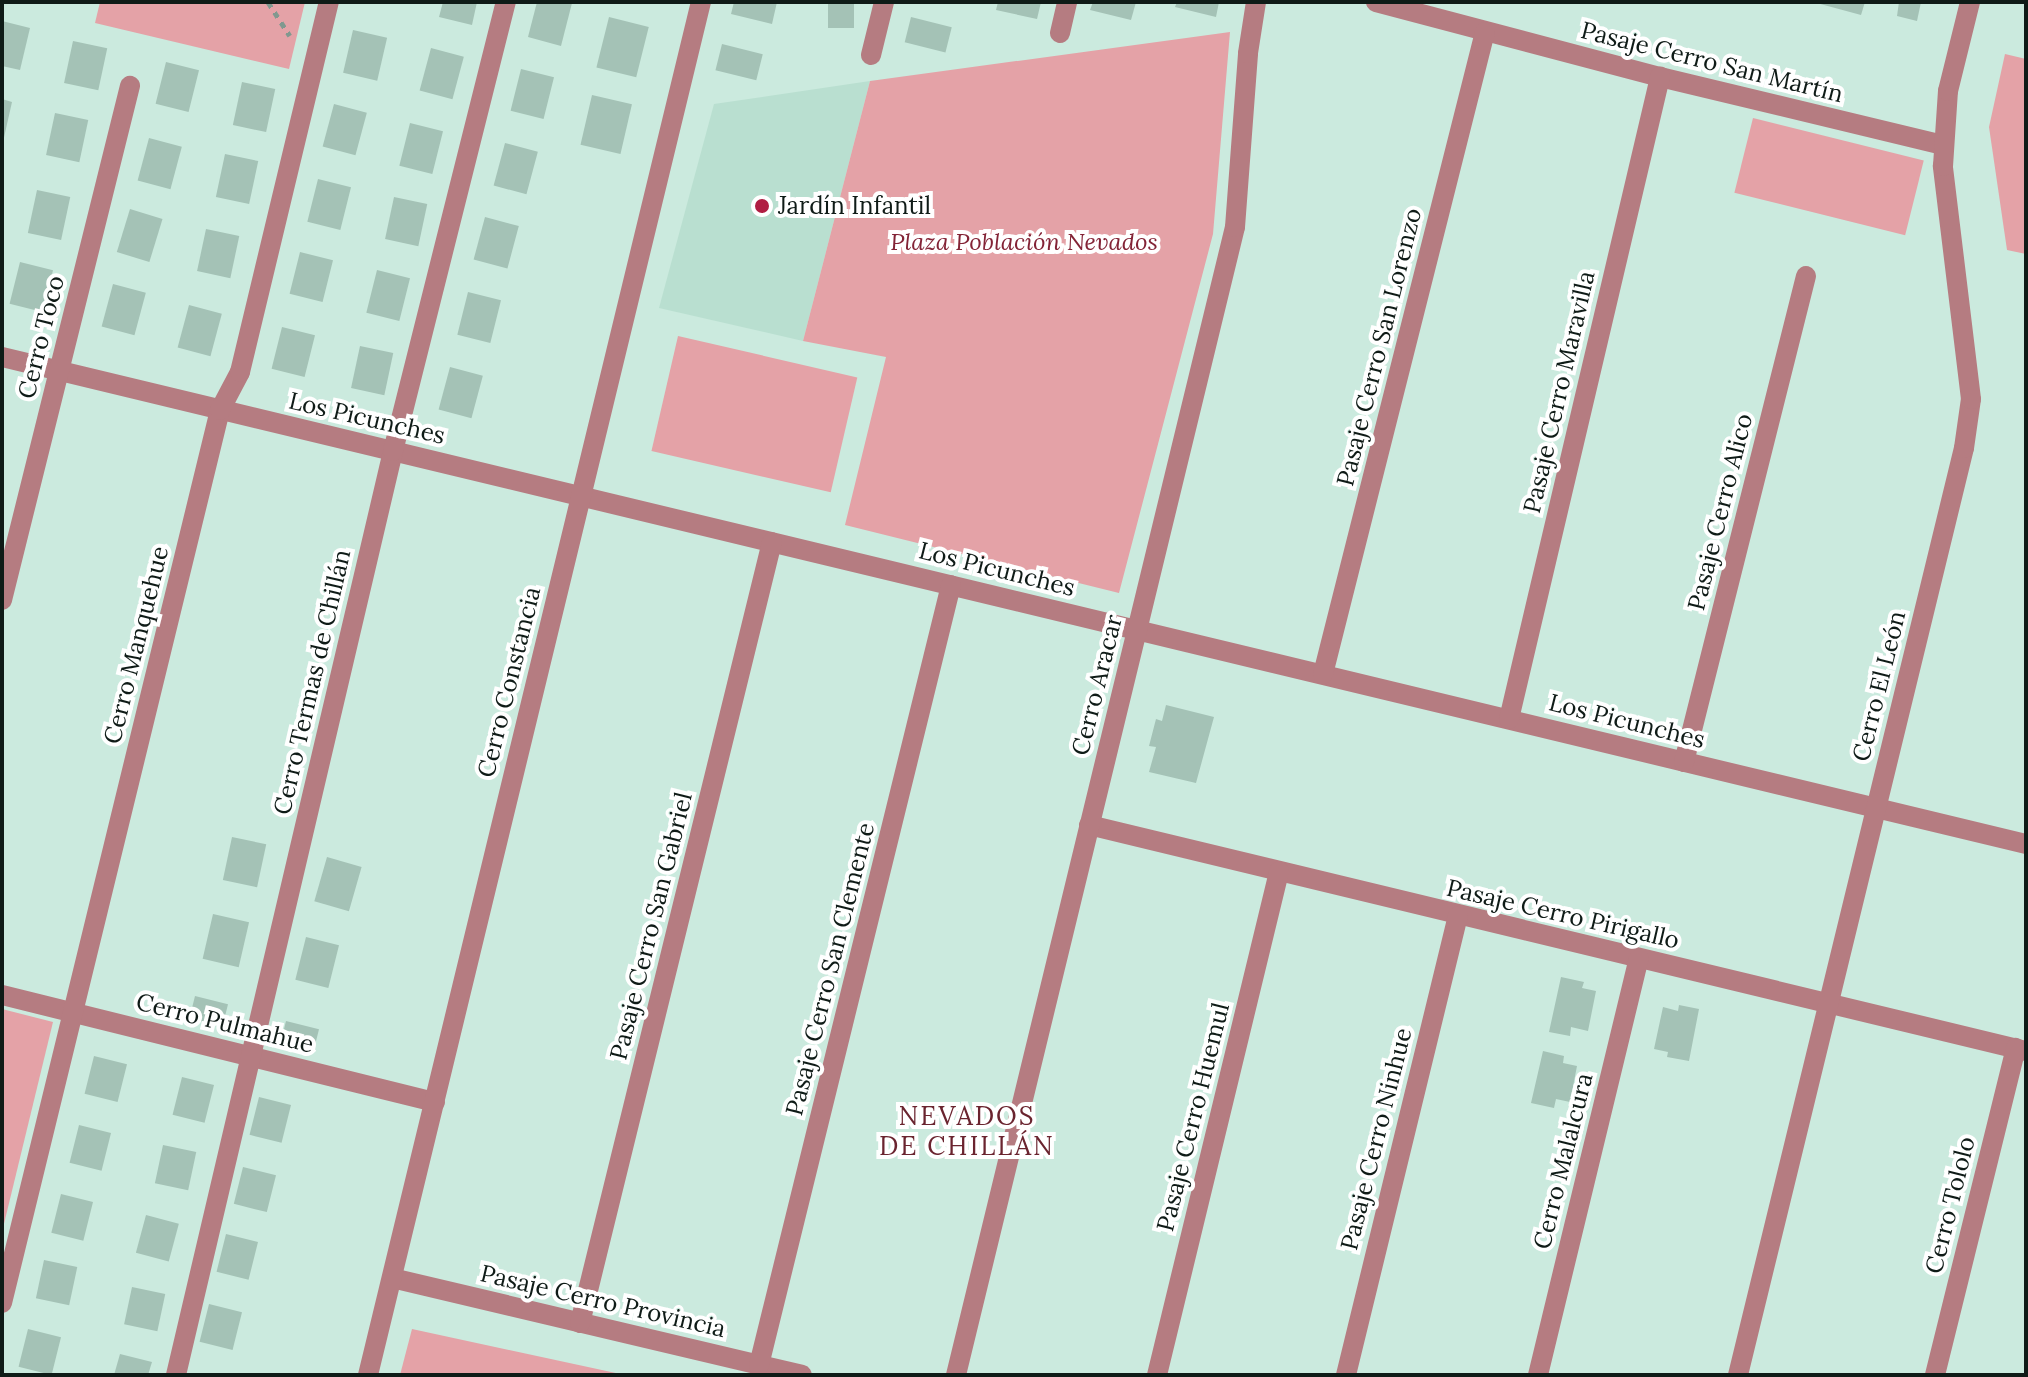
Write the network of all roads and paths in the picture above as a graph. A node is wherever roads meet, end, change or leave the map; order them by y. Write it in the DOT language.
graph roads {
  1 [pos="329,2"];
  2 [pos="506,2"];
  3 [pos="701,2"];
  4 [pos="884,2"];
  5 [pos="1067,2"];
  6 [pos="1256,2"];
  7 [pos="1376,2"];
  8 [pos="1970,2"];
  9 [pos="1485,32"];
  10 [pos="1060,33"];
  11 [pos="871,55"];
  12 [pos="1660,77"];
  13 [pos="130,86"];
  14 [pos="1943,145"];
  15 [pos="1806,276"];
  16 [pos="2,357"];
  17 [pos="59,371"];
  18 [pos="220,410"];
  19 [pos="393,451"];
  20 [pos="581,496"];
  21 [pos="772,542"];
  22 [pos="951,585"];
  23 [pos="2,600"];
  24 [pos="1137,630"];
  25 [pos="1323,674"];
  26 [pos="1509,719"];
  27 [pos="1684,762"];
  28 [pos="1876,808"];
  29 [pos="1089,825"];
  30 [pos="2026,844"];
  31 [pos="1279,872"];
  32 [pos="1458,916"];
  33 [pos="1639,959"];
  34 [pos="2,995"];
  35 [pos="1828,1004"];
  36 [pos="73,1012"];
  37 [pos="2021,1050"];
  38 [pos="250,1057"];
  39 [pos="435,1102"];
  40 [pos="392,1278"];
  41 [pos="2,1303"];
  42 [pos="580,1323"];
  43 [pos="759,1365"];
  44 [pos="176,1375"];
  45 [pos="368,1375"];
  46 [pos="802,1375"];
  47 [pos="956,1375"];
  48 [pos="1157,1375"];
  49 [pos="1346,1375"];
  50 [pos="1538,1375"];
  51 [pos="1738,1375"];
  52 [pos="1935,1375"];
  1 -- 18 [label="street, Cerro Manquehue"];
  2 -- 19 [label="street, Cerro Termas de Chillán"];
  3 -- 20 [label="street, Cerro Constancia"];
  4 -- 11 [label="street"];
  5 -- 10 [label="street"];
  6 -- 24 [label="street, Cerro Aracar"];
  7 -- 9 [label="street, Pasaje Cerro San Martín"];
  8 -- 14 [label="street, Cerro El León"];
  9 -- 12 [label="street, Pasaje Cerro San Martín"];
  9 -- 25 [label="street, Pasaje Cerro San Lorenzo"];
  12 -- 14 [label="street, Pasaje Cerro San Martín"];
  12 -- 26 [label="street, Pasaje Cerro Maravilla"];
  13 -- 17 [label="street, Cerro Toco"];
  14 -- 28 [label="street, Cerro El León"];
  15 -- 27 [label="street, Pasaje Cerro Alico"];
  16 -- 17 [label="street, Los Picunches"];
  17 -- 18 [label="street, Los Picunches"];
  17 -- 23 [label="street, Cerro Toco"];
  18 -- 19 [label="street, Los Picunches"];
  18 -- 36 [label="street, Cerro Manquehue"];
  19 -- 20 [label="street, Los Picunches"];
  19 -- 38 [label="street, Cerro Termas de Chillán"];
  20 -- 21 [label="street, Los Picunches"];
  20 -- 39 [label="street, Cerro Constancia"];
  21 -- 22 [label="street, Los Picunches"];
  21 -- 42 [label="street, Pasaje Cerro San Gabriel"];
  22 -- 24 [label="street, Los Picunches"];
  22 -- 43 [label="street, Pasaje Cerro San Clemente"];
  24 -- 25 [label="street, Los Picunches"];
  24 -- 29 [label="street, Cerro Aracar"];
  25 -- 26 [label="street, Los Picunches"];
  26 -- 27 [label="street, Los Picunches"];
  27 -- 28 [label="street, Los Picunches"];
  28 -- 30 [label="street, Los Picunches"];
  28 -- 35 [label="street, Cerro El León"];
  29 -- 31 [label="street, Pasaje Cerro Pirigallo"];
  29 -- 47 [label="street, Cerro Aracar"];
  31 -- 32 [label="street, Pasaje Cerro Pirigallo"];
  31 -- 48 [label="street, Pasaje Cerro Huemul"];
  32 -- 33 [label="street, Pasaje Cerro Pirigallo"];
  32 -- 49 [label="street, Pasaje Cerro Ninhue"];
  33 -- 35 [label="street, Pasaje Cerro Pirigallo"];
  33 -- 50 [label="street, Cerro Malalcura"];
  34 -- 36 [label="street, Cerro Pulmahue"];
  35 -- 37 [label="street, Pasaje Cerro Pirigallo"];
  35 -- 51 [label="street, Cerro El León"];
  36 -- 38 [label="street, Cerro Pulmahue"];
  36 -- 41 [label="street, Cerro Manquehue"];
  37 -- 52 [label="street, Cerro Tololo"];
  38 -- 39 [label="street, Cerro Pulmahue"];
  38 -- 44 [label="street, Cerro Termas de Chillán"];
  39 -- 40 [label="street, Cerro Constancia"];
  40 -- 42 [label="street, Pasaje Cerro Provincia"];
  40 -- 45 [label="street, Cerro Constancia"];
  42 -- 43 [label="street, Pasaje Cerro Provincia"];
  43 -- 46 [label="street, Pasaje Cerro Provincia"];
}
